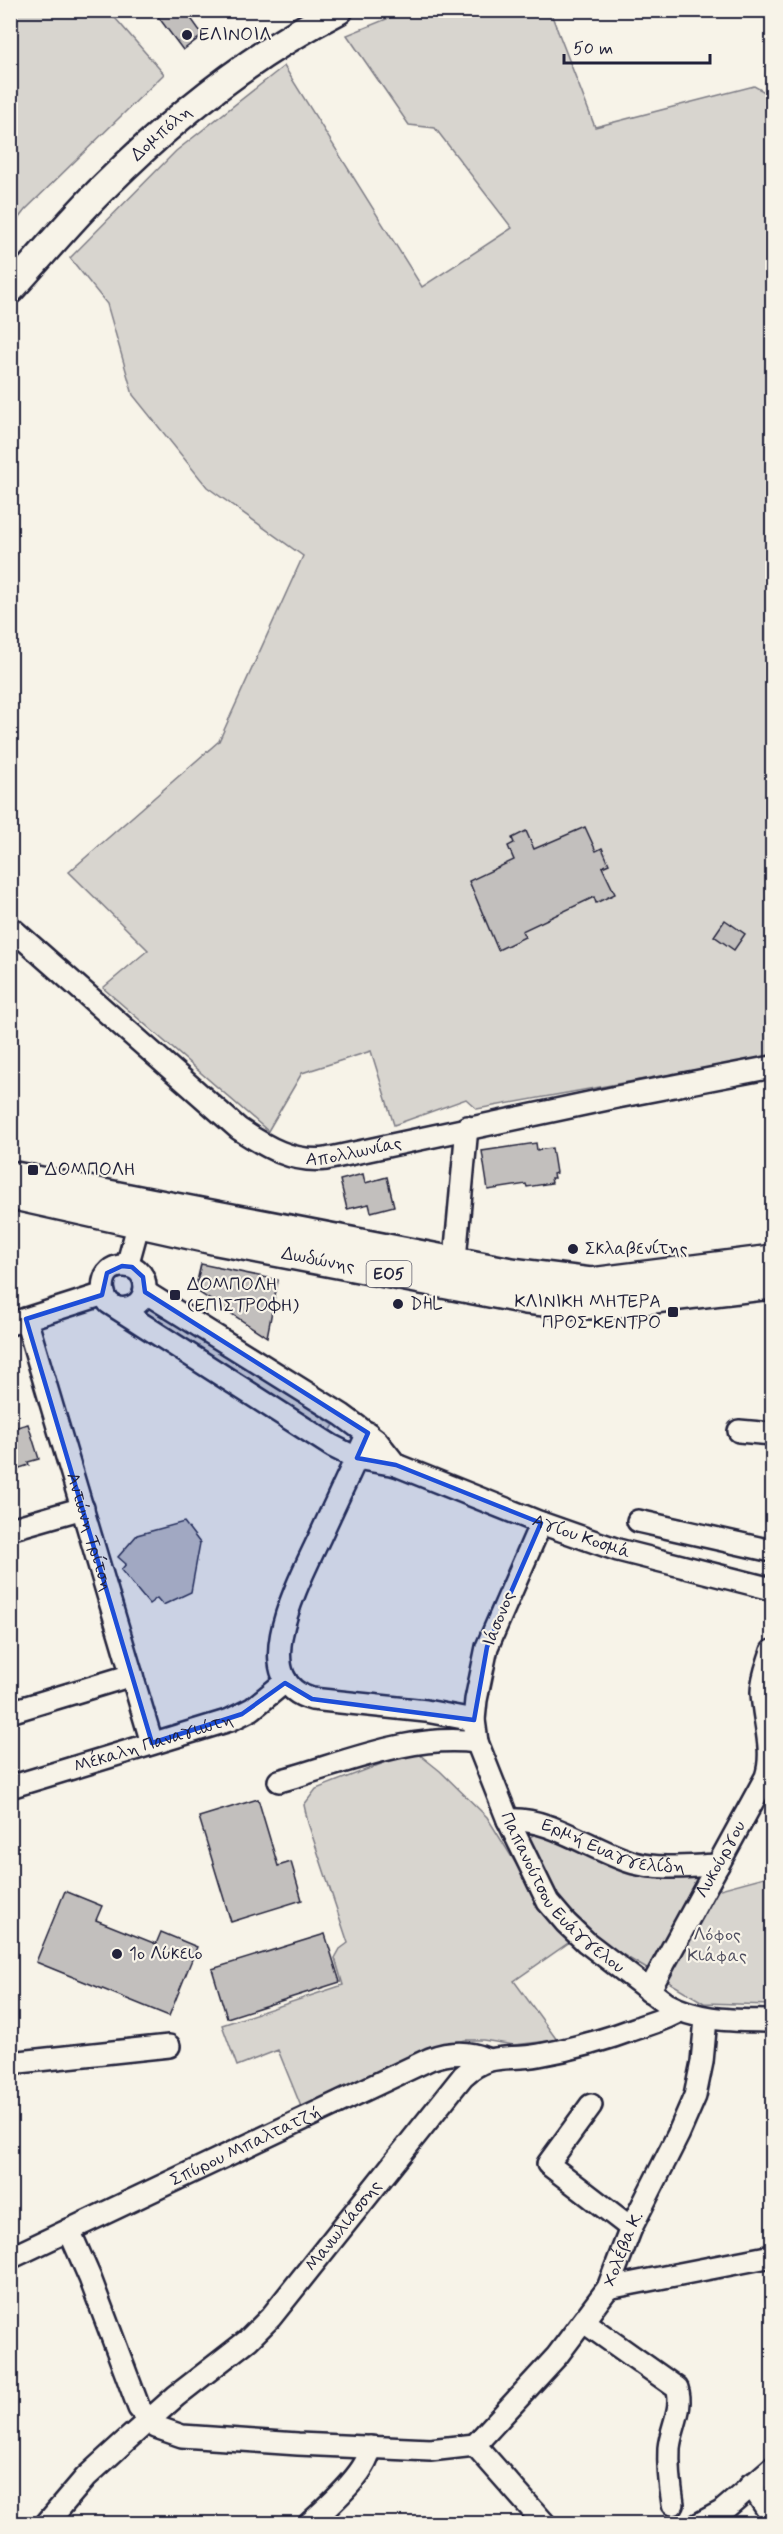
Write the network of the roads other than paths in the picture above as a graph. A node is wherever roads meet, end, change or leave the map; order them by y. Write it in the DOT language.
graph roads {
  1 [pos="339,10"];
  2 [pos="10,290"];
  3 [pos="10,927"];
  4 [pos="772,1067"];
  5 [pos="467,1127"];
  6 [pos="10,1175"];
  7 [pos="10,1196"];
  8 [pos="142,1213"];
  9 [pos="455,1259"];
  10 [pos="772,1260"];
  11 [pos="128,1266"];
  12 [pos="772,1285"];
  13 [pos="145,1292"];
  14 [pos="111,1301"];
  15 [pos="18,1321"];
  16 [pos="739,1431"];
  17 [pos="368,1433"];
  18 [pos="772,1434"];
  19 [pos="357,1458"];
  20 [pos="396,1465"];
  21 [pos="83,1508"];
  22 [pos="638,1521"];
  23 [pos="541,1523"];
  24 [pos="10,1529"];
  25 [pos="772,1551"];
  26 [pos="772,1589"];
  27 [pos="772,1651"];
  28 [pos="132,1675"];
  29 [pos="286,1682"];
  30 [pos="10,1712"];
  31 [pos="474,1720"];
  32 [pos="477,1742"];
  33 [pos="152,1743"];
  34 [pos="279,1781"];
  35 [pos="10,1787"];
  36 [pos="508,1820"];
  37 [pos="718,1865"];
  38 [pos="649,1991"];
  39 [pos="679,2011"];
  40 [pos="706,2019"];
  41 [pos="772,2021"];
  42 [pos="169,2046"];
  43 [pos="486,2059"];
  44 [pos="10,2063"];
  45 [pos="591,2105"];
  46 [pos="631,2228"];
  47 [pos="69,2230"];
  48 [pos="772,2256"];
  49 [pos="10,2259"];
  50 [pos="608,2288"];
  51 [pos="584,2322"];
  52 [pos="146,2419"];
  53 [pos="475,2445"];
  54 [pos="370,2447"];
  55 [pos="772,2468"];
  56 [pos="751,2484"];
  57 [pos="673,2504"];
  58 [pos="772,2517"];
  59 [pos="537,2520"];
  60 [pos="53,2521"];
  61 [pos="309,2523"];
  62 [pos="699,2523"];
  1 -- 2 [label="main road, Δομπόλη"];
  3 -- 5 [label="street, Απολλωνίας"];
  4 -- 5 [label="street, Απολλωνίας"];
  5 -- 9 [label="street"];
  6 -- 8 [label="main road, Δωδώνης / ΕΟ5"];
  7 -- 8 [label="main road, Δωδώνης / ΕΟ5"];
  8 -- 9 [label="main road, Δωδώνης / ΕΟ5"];
  8 -- 11 [label="street"];
  8 -- 12 [label="main road, Δωδώνης / ΕΟ5"];
  9 -- 10 [label="main road, Δωδώνης / ΕΟ5"];
  11 -- 13 [label="street"];
  11 -- 14 [label="street"];
  13 -- 14 [label="street"];
  13 -- 17 [label="street, Αγίου Κοσμά"];
  14 -- 15 [label="street"];
  14 -- 19 [label="street, Αγίου Κοσμά"];
  15 -- 21 [label="street, Αντώνη Τρίτση"];
  16 -- 18 [label="street"];
  17 -- 19 [label="street"];
  17 -- 20 [label="street, Αγίου Κοσμά"];
  19 -- 20 [label="street, Αγίου Κοσμά"];
  19 -- 29 [label="street"];
  20 -- 23 [label="street, Αγίου Κοσμά"];
  21 -- 24 [label="street"];
  21 -- 28 [label="street, Αντώνη Τρίτση"];
  22 -- 25 [label="street"];
  23 -- 26 [label="street, Αγίου Κοσμά"];
  23 -- 31 [label="street, Ιάσονος"];
  27 -- 37 [label="street, Λυκούργου"];
  28 -- 30 [label="street"];
  28 -- 33 [label="street, Αντώνη Τρίτση"];
  29 -- 31 [label="street"];
  29 -- 33 [label="street, Μέκαλη Παναγιώτη"];
  31 -- 32 [label="street, Παπανούτσου Ευάγγελου"];
  32 -- 34 [label="street"];
  32 -- 36 [label="street, Παπανούτσου Ευάγγελου"];
  33 -- 35 [label="street, Μέκαλη Παναγιώτη"];
  36 -- 37 [label="street, Ερμή Ευαγγελίδη"];
  36 -- 38 [label="street, Παπανούτσου Ευάγγελου"];
  37 -- 38 [label="street, Λυκούργου"];
  38 -- 39 [label="street, Παπανούτσου Ευάγγελου"];
  39 -- 40 [label="street, Παπανούτσου Ευάγγελου"];
  39 -- 43 [label="street"];
  40 -- 41 [label="street, Παπανούτσου Ευάγγελου"];
  40 -- 46 [label="street, Χολέβα Κ."];
  42 -- 44 [label="street"];
  43 -- 47 [label="street, Σπύρου Μπαλτατζή"];
  43 -- 52 [label="street, Μανωλιάσσης"];
  45 -- 46 [label="street"];
  46 -- 50 [label="street, Χολέβα Κ."];
  47 -- 49 [label="street, Σπύρου Μπαλτατζή"];
  47 -- 52 [label="street"];
  48 -- 50 [label="street"];
  50 -- 51 [label="street, Χολέβα Κ."];
  51 -- 53 [label="street, Χολέβα Κ."];
  51 -- 57 [label="street"];
  52 -- 54 [label="street"];
  52 -- 60 [label="street, Μανωλιάσσης"];
  53 -- 54 [label="street"];
  53 -- 59 [label="street"];
  54 -- 61 [label="street"];
  55 -- 56 [label="street"];
  56 -- 58 [label="street"];
  56 -- 62 [label="street"];
}
